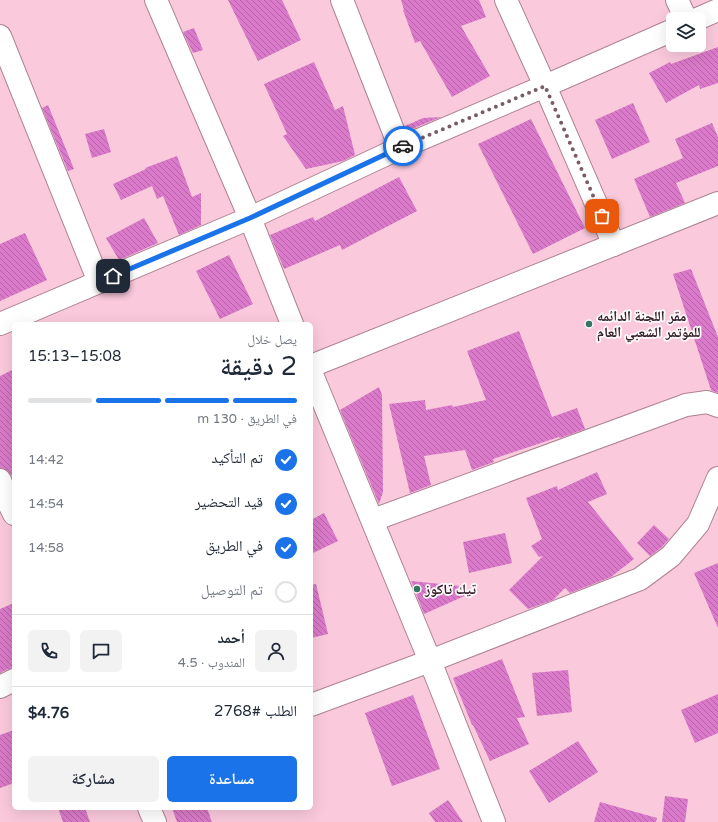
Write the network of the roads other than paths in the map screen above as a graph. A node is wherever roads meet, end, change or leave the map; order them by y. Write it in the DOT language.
graph roads {
  1 [pos="156,0"];
  2 [pos="342,0"];
  3 [pos="506,0"];
  4 [pos="677,0"];
  5 [pos="718,10"];
  6 [pos="683,12"];
  7 [pos="706,15"];
  8 [pos="666,33"];
  9 [pos="0,36"];
  10 [pos="545,86"];
  11 [pos="400,148"];
  12 [pos="718,203"];
  13 [pos="250,218"];
  14 [pos="614,245"];
  15 [pos="99,282"];
  16 [pos="291,322"];
  17 [pos="0,324"];
  18 [pos="313,365"];
  19 [pos="313,377"];
  20 [pos="718,406"];
  21 [pos="718,478"];
  22 [pos="0,480"];
  23 [pos="9,507"];
  24 [pos="373,520"];
  25 [pos="430,661"];
  26 [pos="12,681"];
  27 [pos="0,687"];
  28 [pos="313,704"];
  29 [pos="150,810"];
  30 [pos="155,822"];
  31 [pos="494,822"];
  1 -- 13 [label="street"];
  2 -- 11 [label="street"];
  3 -- 10 [label="street"];
  4 -- 6 [label="street"];
  5 -- 7 [label="street"];
  8 -- 10 [label="street"];
  9 -- 15 [label="street"];
  10 -- 11 [label="street"];
  10 -- 14 [label="street"];
  11 -- 13 [label="street"];
  12 -- 14 [label="street"];
  13 -- 15 [label="street"];
  13 -- 16 [label="street"];
  14 -- 18 [label="street"];
  15 -- 17 [label="street"];
  19 -- 24 [label="street"];
  20 -- 24 [label="street"];
  21 -- 25 [label="street"];
  22 -- 23 [label="street"];
  24 -- 25 [label="street"];
  25 -- 28 [label="street"];
  25 -- 31 [label="street"];
  26 -- 27 [label="street"];
  29 -- 30 [label="street"];
}
